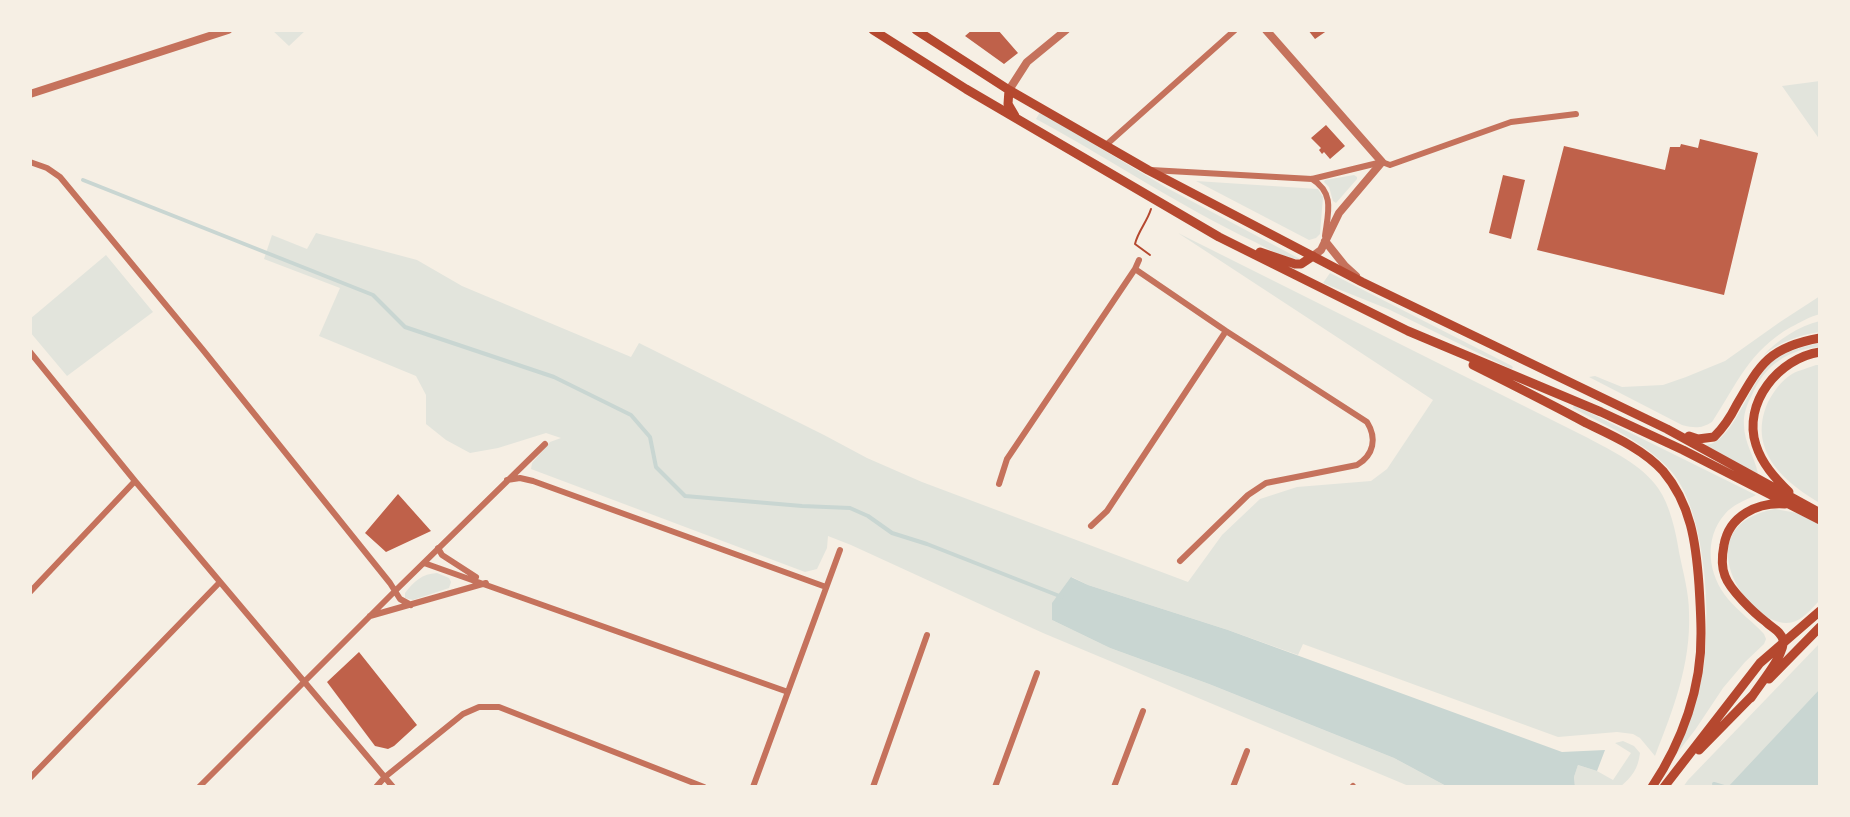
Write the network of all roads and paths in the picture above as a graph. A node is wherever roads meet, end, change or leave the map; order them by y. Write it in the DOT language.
graph roads {
  1 [pos="228,30"];
  2 [pos="873,30"];
  3 [pos="916,30"];
  4 [pos="1066,30"];
  5 [pos="1235,30"];
  6 [pos="1266,30"];
  7 [pos="1009,90"];
  8 [pos="30,94"];
  9 [pos="1576,114"];
  10 [pos="1017,117"];
  11 [pos="1106,145"];
  12 [pos="30,162"];
  13 [pos="1382,162"];
  14 [pos="1148,170"];
  15 [pos="1312,179"];
  16 [pos="1157,212"];
  17 [pos="1219,237"];
  18 [pos="1325,241"];
  19 [pos="1150,255"];
  20 [pos="1313,256"];
  21 [pos="1139,260"];
  22 [pos="1135,269"];
  23 [pos="1362,282"];
  24 [pos="1226,331"];
  25 [pos="1408,331"];
  26 [pos="1820,338"];
  27 [pos="30,352"];
  28 [pos="1820,352"];
  29 [pos="1667,429"];
  30 [pos="545,444"];
  31 [pos="507,480"];
  32 [pos="135,481"];
  33 [pos="999,484"];
  34 [pos="1795,502"];
  35 [pos="1820,513"];
  36 [pos="1820,520"];
  37 [pos="1091,526"];
  38 [pos="438,548"];
  39 [pos="840,550"];
  40 [pos="1180,561"];
  41 [pos="424,563"];
  42 [pos="220,582"];
  43 [pos="486,583"];
  44 [pos="31,587"];
  45 [pos="826,587"];
  46 [pos="395,591"];
  47 [pos="411,605"];
  48 [pos="1820,611"];
  49 [pos="369,616"];
  50 [pos="1764,621"];
  51 [pos="1800,627"];
  52 [pos="1820,627"];
  53 [pos="927,635"];
  54 [pos="1783,641"];
  55 [pos="1037,673"];
  56 [pos="305,681"];
  57 [pos="788,692"];
  58 [pos="1751,698"];
  59 [pos="1143,711"];
  60 [pos="1247,751"];
  61 [pos="1675,774"];
  62 [pos="385,777"];
  63 [pos="30,778"];
  64 [pos="199,787"];
  65 [pos="376,787"];
  66 [pos="393,787"];
  67 [pos="704,787"];
  68 [pos="753,787"];
  69 [pos="873,787"];
  70 [pos="995,787"];
  71 [pos="1114,787"];
  72 [pos="1233,787"];
  73 [pos="1652,787"];
  74 [pos="1664,787"];
  1 -- 8 [label="street"];
  2 -- 10 [label="main road"];
  3 -- 7 [label="main road"];
  4 -- 7 [label="street"];
  5 -- 11 [label="street"];
  6 -- 13 [label="street"];
  7 -- 10 [label="main road"];
  7 -- 11 [label="main road"];
  9 -- 13 [label="street"];
  10 -- 17 [label="main road"];
  11 -- 14 [label="main road"];
  12 -- 46 [label="street"];
  13 -- 15 [label="street"];
  13 -- 18 [label="street"];
  14 -- 15 [label="street"];
  14 -- 20 [label="main road"];
  15 -- 18 [label="street"];
  16 -- 19 [label="path"];
  17 -- 20 [label="main road"];
  17 -- 25 [label="main road"];
  18 -- 20 [label="street"];
  18 -- 23 [label="street"];
  20 -- 23 [label="main road"];
  21 -- 22 [label="street"];
  22 -- 24 [label="street"];
  22 -- 33 [label="street"];
  23 -- 29 [label="main road"];
  24 -- 37 [label="street"];
  24 -- 40 [label="street"];
  25 -- 34 [label="main road"];
  25 -- 73 [label="main road"];
  26 -- 29 [label="main road"];
  27 -- 32 [label="street"];
  28 -- 34 [label="main road"];
  29 -- 34 [label="main road"];
  30 -- 31 [label="street"];
  31 -- 38 [label="street"];
  31 -- 45 [label="street"];
  32 -- 42 [label="street"];
  32 -- 44 [label="street"];
  34 -- 35 [label="main road"];
  34 -- 36 [label="main road"];
  34 -- 50 [label="main road"];
  38 -- 41 [label="street"];
  38 -- 43 [label="street"];
  39 -- 45 [label="street"];
  41 -- 43 [label="street"];
  41 -- 46 [label="street"];
  42 -- 56 [label="street"];
  42 -- 63 [label="street"];
  43 -- 47 [label="street"];
  43 -- 57 [label="street"];
  45 -- 57 [label="street"];
  46 -- 47 [label="street"];
  46 -- 49 [label="street"];
  47 -- 49 [label="street"];
  48 -- 51 [label="main road"];
  49 -- 56 [label="street"];
  50 -- 51 [label="main road"];
  50 -- 54 [label="main road"];
  51 -- 54 [label="main road"];
  52 -- 58 [label="main road"];
  53 -- 69 [label="street"];
  54 -- 58 [label="main road"];
  54 -- 61 [label="main road"];
  55 -- 70 [label="street"];
  56 -- 62 [label="street"];
  56 -- 64 [label="street"];
  57 -- 68 [label="street"];
  58 -- 61 [label="main road"];
  59 -- 71 [label="street"];
  60 -- 72 [label="street"];
  61 -- 74 [label="main road"];
  62 -- 65 [label="street"];
  62 -- 66 [label="street"];
  62 -- 67 [label="street"];
}
